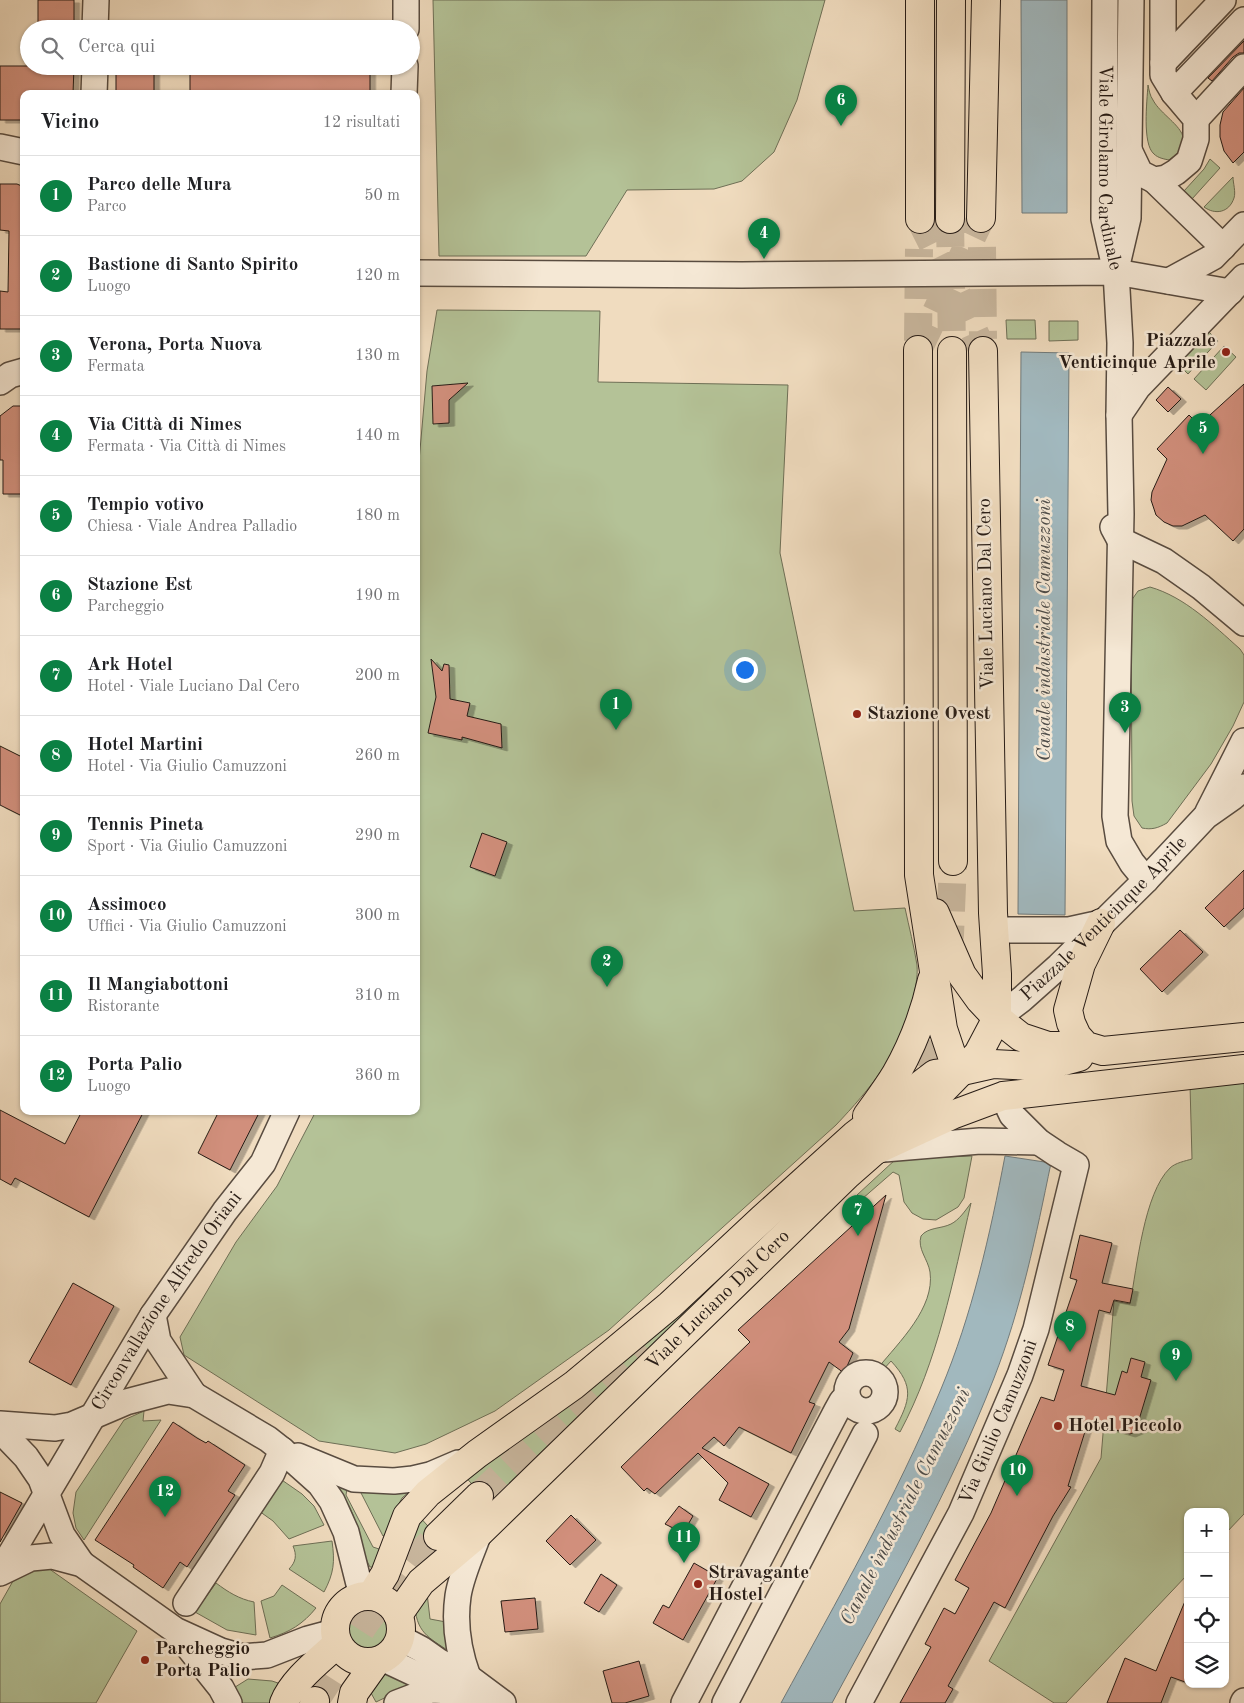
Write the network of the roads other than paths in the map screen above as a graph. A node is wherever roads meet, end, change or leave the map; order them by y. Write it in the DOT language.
graph roads {
  1 [pos="96,0"];
  2 [pos="406,0"];
  3 [pos="920,0"];
  4 [pos="951,0"];
  5 [pos="986,0"];
  6 [pos="1104,0"];
  7 [pos="1131,0"];
  8 [pos="1181,0"];
  9 [pos="1224,0"];
  10 [pos="1163,9"];
  11 [pos="95,20"];
  12 [pos="406,20"];
  13 [pos="1244,20"];
  14 [pos="1163,63"];
  15 [pos="1244,68"];
  16 [pos="95,75"];
  17 [pos="405,75"];
  18 [pos="94,90"];
  19 [pos="404,90"];
  20 [pos="1174,93"];
  21 [pos="1196,119"];
  22 [pos="0,148"];
  23 [pos="1129,150"];
  24 [pos="20,151"];
  25 [pos="1154,180"];
  26 [pos="981,218"];
  27 [pos="920,219"];
  28 [pos="950,219"];
  29 [pos="1244,225"];
  30 [pos="1223,246"];
  31 [pos="1116,272"];
  32 [pos="420,273"];
  33 [pos="1170,281"];
  34 [pos="1237,285"];
  35 [pos="918,350"];
  36 [pos="952,350"];
  37 [pos="983,351"];
  38 [pos="20,372"];
  39 [pos="0,382"];
  40 [pos="1118,415"];
  41 [pos="1120,540"];
  42 [pos="1244,623"];
  43 [pos="1244,741"];
  44 [pos="1244,787"];
  45 [pos="1206,816"];
  46 [pos="953,860"];
  47 [pos="919,875"];
  48 [pos="1146,880"];
  49 [pos="1101,923"];
  50 [pos="994,930"];
  51 [pos="934,971"];
  52 [pos="997,1018"];
  53 [pos="1244,1037"];
  54 [pos="1094,1048"];
  55 [pos="1244,1069"];
  56 [pos="962,1071"];
  57 [pos="1003,1096"];
  58 [pos="285,1115"];
  59 [pos="866,1142"];
  60 [pos="1039,1142"];
  61 [pos="153,1315"];
  62 [pos="194,1395"];
  63 [pos="847,1398"];
  64 [pos="94,1416"];
  65 [pos="0,1424"];
  66 [pos="0,1430"];
  67 [pos="865,1434"];
  68 [pos="282,1450"];
  69 [pos="476,1454"];
  70 [pos="47,1494"];
  71 [pos="479,1496"];
  72 [pos="479,1533"];
  73 [pos="438,1536"];
  74 [pos="82,1564"];
  75 [pos="0,1573"];
  76 [pos="366,1596"];
  77 [pos="186,1602"];
  78 [pos="175,1630"];
  79 [pos="336,1638"];
  80 [pos="390,1643"];
  81 [pos="460,1684"];
  82 [pos="229,1703"];
  83 [pos="284,1703"];
  84 [pos="352,1703"];
  85 [pos="397,1703"];
  86 [pos="485,1703"];
  87 [pos="503,1703"];
  88 [pos="684,1703"];
  89 [pos="725,1703"];
  90 [pos="859,1703"];
  1 -- 11 [label="street"];
  2 -- 12 [label="street"];
  3 -- 27 [label="main road"];
  4 -- 28 [label="main road"];
  5 -- 26 [label="main road"];
  6 -- 31 [label="street, Viale Girolamo Cardinale"];
  7 -- 23 [label="street, Viale Girolamo Cardinale"];
  8 -- 10 [label="street"];
  9 -- 14 [label="street"];
  10 -- 14 [label="street"];
  13 -- 20 [label="street"];
  14 -- 20 [label="street"];
  15 -- 21 [label="street"];
  16 -- 18 [label="street"];
  17 -- 19 [label="street"];
  20 -- 21 [label="street"];
  21 -- 25 [label="street"];
  22 -- 24 [label="street"];
  23 -- 25 [label="street"];
  23 -- 31 [label="street, Viale Girolamo Cardinale"];
  25 -- 30 [label="street"];
  29 -- 30 [label="street"];
  30 -- 33 [label="street"];
  31 -- 32 [label="street"];
  31 -- 33 [label="street"];
  31 -- 40 [label="street"];
  31 -- 41 [label="street"];
  33 -- 34 [label="street"];
  34 -- 40 [label="street"];
  35 -- 47 [label="main road, Viale Luciano Dal Cero"];
  36 -- 46 [label="main road, Viale Luciano Dal Cero"];
  37 -- 50 [label="main road, Viale Luciano Dal Cero"];
  38 -- 39 [label="street"];
  40 -- 41 [label="street"];
  41 -- 42 [label="street"];
  41 -- 48 [label="street"];
  43 -- 45 [label="street, Piazzale Venticinque Aprile"];
  44 -- 45 [label="street, Piazzale Venticinque Aprile"];
  45 -- 48 [label="street, Piazzale Venticinque Aprile"];
  47 -- 51 [label="main road, Viale Luciano Dal Cero"];
  47 -- 52 [label="main road, Viale Luciano Dal Cero"];
  48 -- 49 [label="street, Piazzale Venticinque Aprile"];
  49 -- 50 [label="street"];
  49 -- 52 [label="street, Piazzale Venticinque Aprile"];
  49 -- 54 [label="main road"];
  50 -- 52 [label="main road, Viale Luciano Dal Cero"];
  51 -- 56 [label="main road, Viale Luciano Dal Cero"];
  51 -- 59 [label="main road, Viale Luciano Dal Cero"];
  52 -- 54 [label="main road"];
  52 -- 56 [label="main road, Viale Luciano Dal Cero"];
  53 -- 54 [label="main road"];
  54 -- 56 [label="main road"];
  55 -- 57 [label="main road"];
  56 -- 57 [label="main road"];
  56 -- 59 [label="main road, Viale Luciano Dal Cero"];
  57 -- 59 [label="main road"];
  57 -- 60 [label="street, Via Giulio Camuzzoni"];
  58 -- 61 [label="street, Circonvallazione Alfredo Oriani"];
  59 -- 60 [label="street"];
  59 -- 69 [label="main road, Viale Luciano Dal Cero"];
  59 -- 72 [label="main road, Viale Luciano Dal Cero"];
  60 -- 90 [label="street, Via Giulio Camuzzoni"];
  61 -- 62 [label="street, Viale Luciano Dal Cero"];
  61 -- 64 [label="street, Circonvallazione Alfredo Oriani"];
  62 -- 64 [label="street, Viale Luciano Dal Cero"];
  62 -- 68 [label="street, Viale Luciano Dal Cero"];
  63 -- 88 [label="street"];
  64 -- 65 [label="street, Viale Luciano Dal Cero"];
  64 -- 70 [label="street, Circonvallazione Alfredo Oriani"];
  66 -- 70 [label="street"];
  67 -- 89 [label="street"];
  68 -- 69 [label="street, Viale Luciano Dal Cero"];
  68 -- 76 [label="street, Viale Luciano Dal Cero"];
  68 -- 77 [label="street"];
  69 -- 76 [label="main road, Viale Luciano Dal Cero"];
  70 -- 74 [label="street"];
  70 -- 75 [label="street, Circonvallazione Alfredo Oriani"];
  71 -- 73 [label="main road"];
  72 -- 80 [label="main road, Viale Luciano Dal Cero"];
  72 -- 81 [label="street, Viale Luciano Dal Cero"];
  74 -- 75 [label="street"];
  74 -- 78 [label="street"];
  76 -- 79 [label="main road"];
  76 -- 80 [label="main road"];
  78 -- 79 [label="street"];
  78 -- 82 [label="street"];
  79 -- 80 [label="main road"];
  79 -- 83 [label="main road"];
  80 -- 81 [label="street"];
  80 -- 84 [label="main road, Viale Luciano Dal Cero"];
  81 -- 85 [label="street"];
  81 -- 86 [label="street"];
  81 -- 87 [label="street"];
}
